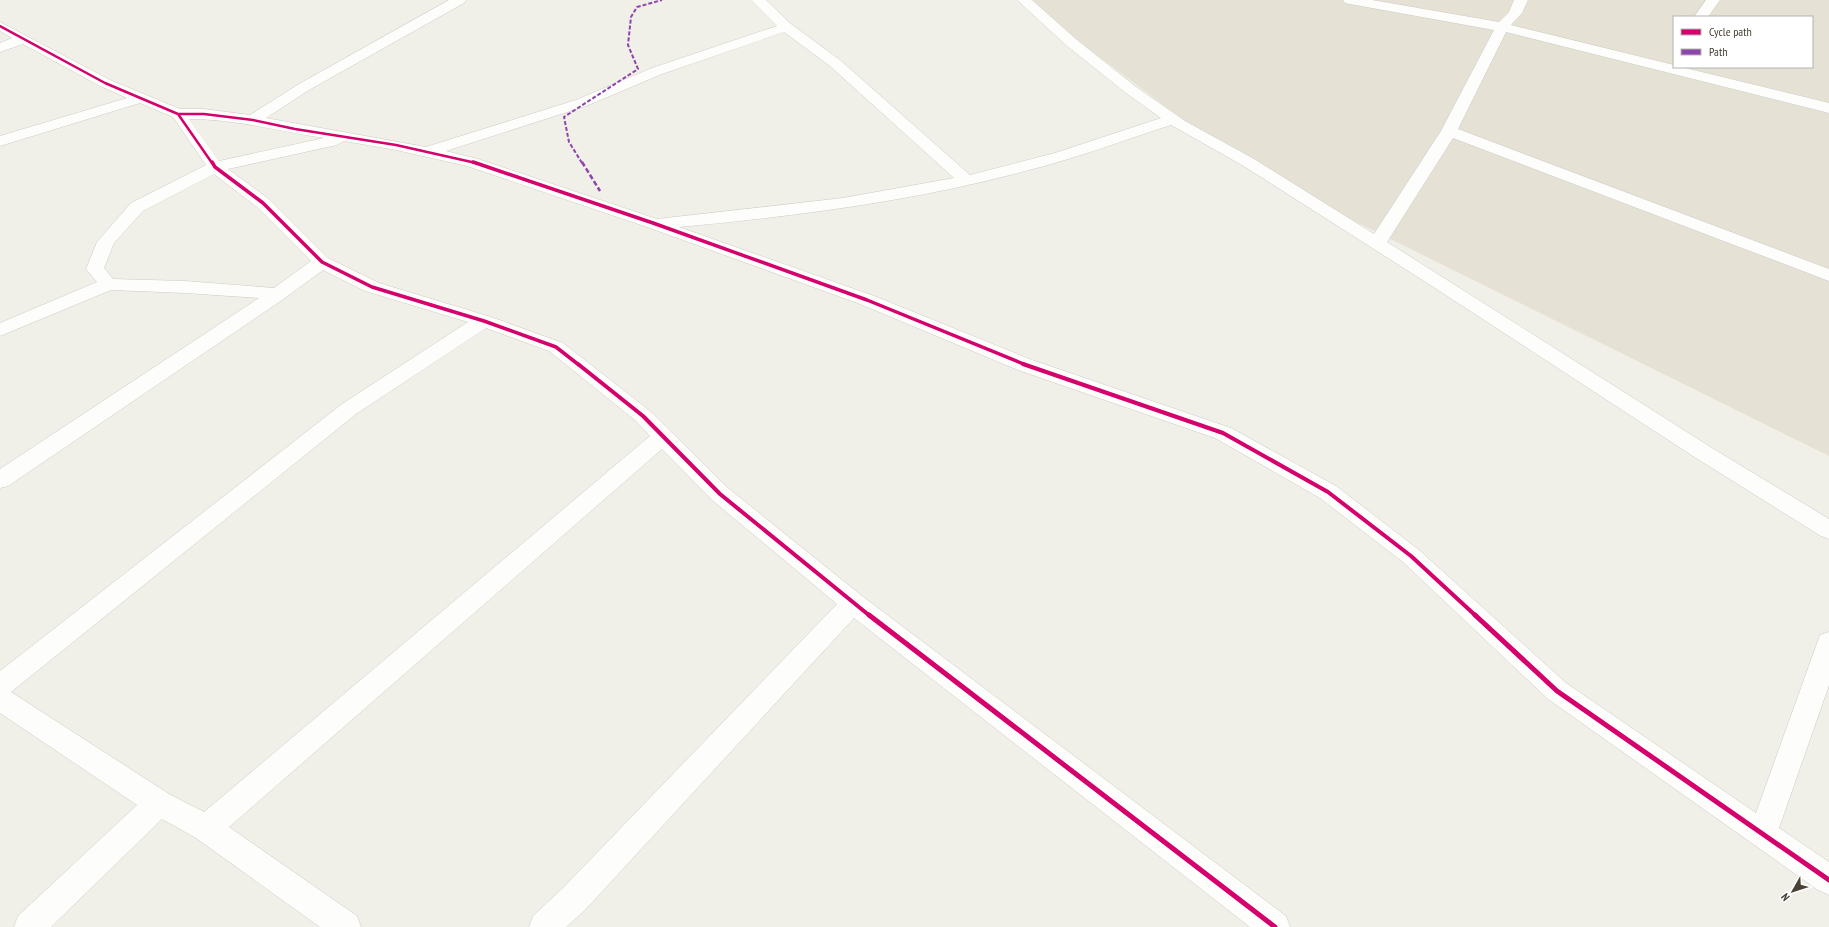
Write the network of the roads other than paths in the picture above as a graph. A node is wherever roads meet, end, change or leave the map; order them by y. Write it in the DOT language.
graph roads {
  1 [pos="460,0"];
  2 [pos="758,0"];
  3 [pos="1024,0"];
  4 [pos="1350,0"];
  5 [pos="1521,0"];
  6 [pos="1713,0"];
  7 [pos="1702,16"];
  8 [pos="0,26"];
  9 [pos="786,27"];
  10 [pos="1502,27"];
  11 [pos="23,39"];
  12 [pos="0,48"];
  13 [pos="1670,63"];
  14 [pos="1688,68"];
  15 [pos="141,98"];
  16 [pos="1829,108"];
  17 [pos="178,114"];
  18 [pos="1173,119"];
  19 [pos="253,120"];
  20 [pos="1449,131"];
  21 [pos="349,138"];
  22 [pos="0,141"];
  23 [pos="427,152"];
  24 [pos="215,167"];
  25 [pos="966,180"];
  26 [pos="654,223"];
  27 [pos="1377,243"];
  28 [pos="322,262"];
  29 [pos="1829,275"];
  30 [pos="108,284"];
  31 [pos="278,294"];
  32 [pos="484,321"];
  33 [pos="0,330"];
  34 [pos="663,436"];
  35 [pos="0,480"];
  36 [pos="1829,530"];
  37 [pos="853,603"];
  38 [pos="1829,642"];
  39 [pos="0,686"];
  40 [pos="0,699"];
  41 [pos="159,803"];
  42 [pos="206,828"];
  43 [pos="1763,833"];
  44 [pos="1829,880"];
  45 [pos="29,927"];
  46 [pos="346,927"];
  47 [pos="544,927"];
  48 [pos="1275,927"];
  1 -- 19 [label="street"];
  2 -- 9 [label="street"];
  3 -- 18 [label="street"];
  4 -- 10 [label="street"];
  5 -- 10 [label="street"];
  6 -- 7 [label="street"];
  8 -- 11 [label="street"];
  9 -- 23 [label="street"];
  9 -- 25 [label="street"];
  10 -- 13 [label="street"];
  10 -- 20 [label="street"];
  11 -- 12 [label="street"];
  11 -- 15 [label="street"];
  14 -- 16 [label="street"];
  15 -- 17 [label="street"];
  15 -- 22 [label="street"];
  17 -- 19 [label="street"];
  17 -- 24 [label="street"];
  18 -- 25 [label="street"];
  18 -- 27 [label="street"];
  19 -- 21 [label="street"];
  20 -- 27 [label="street"];
  20 -- 29 [label="street"];
  21 -- 23 [label="street"];
  21 -- 24 [label="street"];
  23 -- 26 [label="street"];
  24 -- 28 [label="street"];
  24 -- 30 [label="street"];
  25 -- 26 [label="street"];
  26 -- 43 [label="street"];
  27 -- 36 [label="street"];
  28 -- 31 [label="street"];
  28 -- 32 [label="street"];
  30 -- 31 [label="street"];
  30 -- 33 [label="street"];
  31 -- 35 [label="street"];
  32 -- 34 [label="street"];
  32 -- 39 [label="street"];
  34 -- 37 [label="street"];
  34 -- 42 [label="street"];
  37 -- 47 [label="street"];
  37 -- 48 [label="street"];
  38 -- 43 [label="street"];
  40 -- 41 [label="street"];
  41 -- 42 [label="street"];
  41 -- 45 [label="street"];
  42 -- 46 [label="street"];
  43 -- 44 [label="street"];
}
